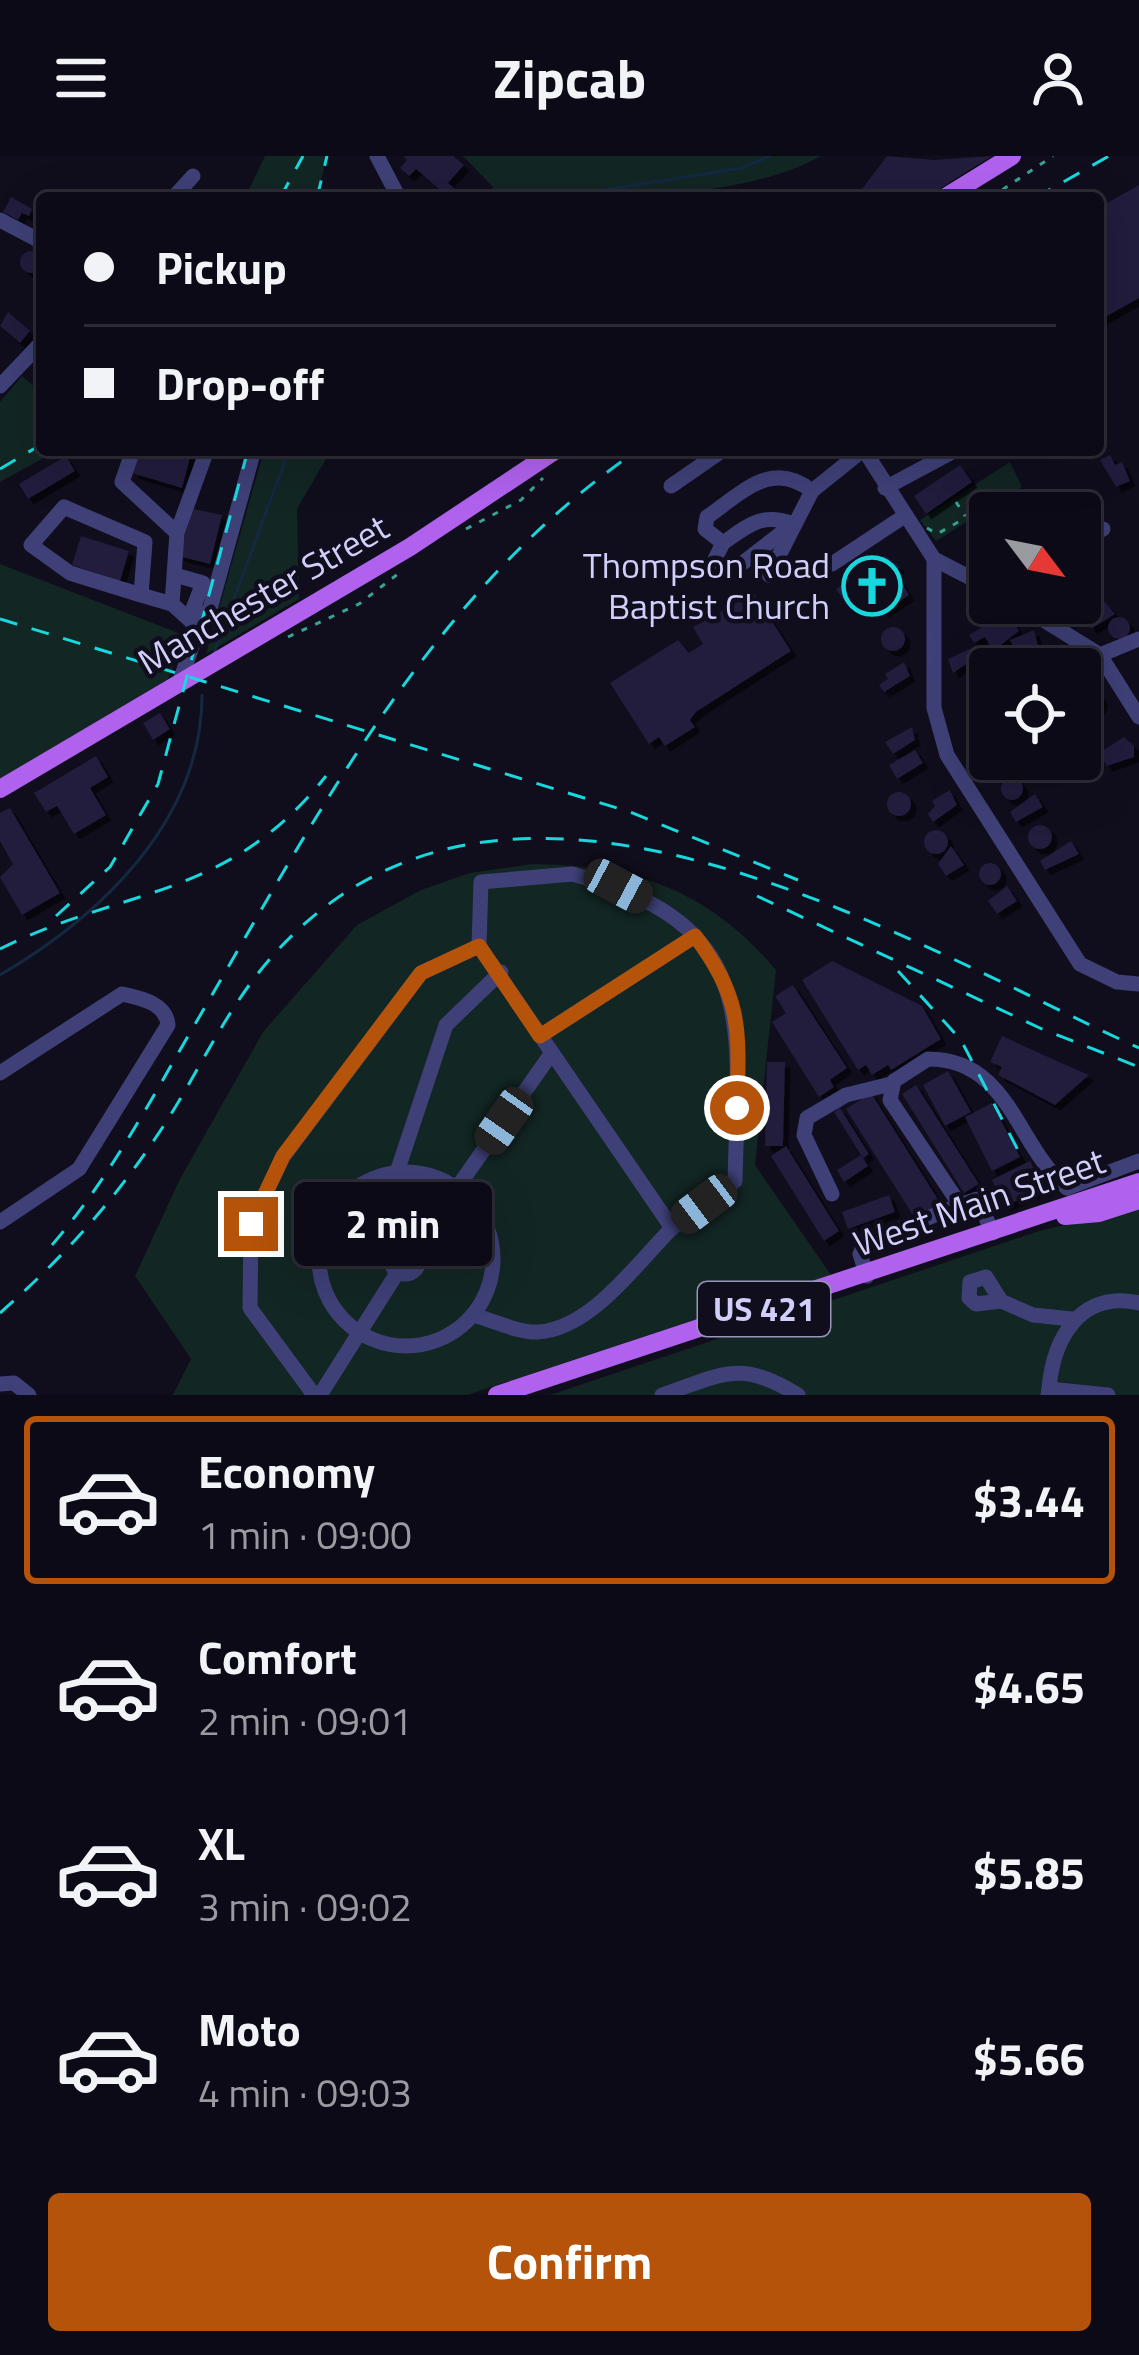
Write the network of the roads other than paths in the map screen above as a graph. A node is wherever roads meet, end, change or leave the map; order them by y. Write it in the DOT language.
graph roads {
  1 [pos="377,156"];
  2 [pos="1012,156"];
  3 [pos="193,176"];
  4 [pos="178,192"];
  5 [pos="396,192"];
  6 [pos="954,192"];
  7 [pos="0,220"];
  8 [pos="36,239"];
  9 [pos="36,348"];
  10 [pos="0,386"];
  11 [pos="131,456"];
  12 [pos="205,456"];
  13 [pos="252,456"];
  14 [pos="540,456"];
  15 [pos="714,456"];
  16 [pos="859,456"];
  17 [pos="869,456"];
  18 [pos="945,456"];
  19 [pos="671,486"];
  20 [pos="885,488"];
  21 [pos="812,491"];
  22 [pos="903,517"];
  23 [pos="793,524"];
  24 [pos="177,533"];
  25 [pos="723,543"];
  26 [pos="934,559"];
  27 [pos="832,564"];
  28 [pos="175,575"];
  29 [pos="769,575"];
  30 [pos="969,577"];
  31 [pos="140,595"];
  32 [pos="172,604"];
  33 [pos="191,621"];
  34 [pos="1050,624"];
  35 [pos="1139,639"];
  36 [pos="1089,648"];
  37 [pos="1101,655"];
  38 [pos="1101,657"];
  39 [pos="180,681"];
  40 [pos="1139,717"];
  41 [pos="0,789"];
  42 [pos="695,936"];
  43 [pos="479,946"];
  44 [pos="502,972"];
  45 [pos="1139,984"];
  46 [pos="540,1036"];
  47 [pos="551,1054"];
  48 [pos="0,1073"];
  49 [pos="891,1084"];
  50 [pos="1139,1161"];
  51 [pos="397,1172"];
  52 [pos="1139,1182"];
  53 [pos="457,1187"];
  54 [pos="832,1194"];
  55 [pos="1068,1197"];
  56 [pos="957,1200"];
  57 [pos="1139,1200"];
  58 [pos="1030,1220"];
  59 [pos="0,1222"];
  60 [pos="672,1228"];
  61 [pos="993,1233"];
  62 [pos="867,1276"];
  63 [pos="1001,1301"];
  64 [pos="1139,1303"];
  65 [pos="473,1315"];
  66 [pos="1072,1319"];
  67 [pos="357,1333"];
  68 [pos="0,1384"];
  69 [pos="1049,1392"];
  70 [pos="29,1395"];
  71 [pos="317,1395"];
  72 [pos="497,1395"];
  73 [pos="662,1395"];
  74 [pos="798,1395"];
  75 [pos="1108,1395"];
  1 -- 5 [label="street"];
  2 -- 6 [label="main road"];
  3 -- 4 [label="street"];
  7 -- 8 [label="street"];
  9 -- 10 [label="street"];
  11 -- 24 [label="street"];
  12 -- 24 [label="street"];
  13 -- 33 [label="street"];
  14 -- 39 [label="main road, Manchester Street"];
  15 -- 19 [label="street"];
  16 -- 21 [label="street"];
  17 -- 20 [label="street"];
  18 -- 20 [label="street"];
  20 -- 22 [label="street"];
  21 -- 23 [label="street"];
  21 -- 25 [label="street"];
  22 -- 26 [label="street"];
  22 -- 27 [label="street"];
  23 -- 25 [label="street"];
  23 -- 25 [label="street"];
  23 -- 29 [label="street"];
  24 -- 28 [label="street"];
  26 -- 30 [label="street"];
  26 -- 45 [label="street"];
  28 -- 32 [label="street"];
  28 -- 33 [label="street"];
  31 -- 31 [label="street"];
  31 -- 32 [label="street"];
  32 -- 33 [label="street"];
  33 -- 39 [label="street"];
  34 -- 36 [label="street"];
  35 -- 37 [label="street"];
  38 -- 40 [label="street"];
  39 -- 41 [label="main road, Manchester Street"];
  42 -- 43 [label="street"];
  42 -- 46 [label="street"];
  42 -- 60 [label="street"];
  43 -- 44 [label="street"];
  43 -- 71 [label="street"];
  44 -- 46 [label="street"];
  44 -- 51 [label="street"];
  46 -- 47 [label="street"];
  47 -- 53 [label="street"];
  47 -- 60 [label="street"];
  48 -- 59 [label="street"];
  49 -- 54 [label="street"];
  49 -- 55 [label="street"];
  49 -- 56 [label="street"];
  50 -- 55 [label="street"];
  51 -- 53 [label="street"];
  51 -- 67 [label="street"];
  52 -- 55 [label="main road, West Main Street / US 421"];
  53 -- 65 [label="street"];
  53 -- 67 [label="street"];
  55 -- 58 [label="main road, West Main Street / US 421"];
  56 -- 61 [label="street"];
  56 -- 62 [label="street"];
  57 -- 58 [label="main road"];
  58 -- 61 [label="main road, West Main Street / US 421"];
  60 -- 65 [label="street"];
  61 -- 62 [label="main road, West Main Street / US 421"];
  62 -- 72 [label="main road, West Main Street / US 421"];
  63 -- 66 [label="street"];
  64 -- 66 [label="street"];
  65 -- 67 [label="street"];
  66 -- 69 [label="street"];
  67 -- 71 [label="street"];
  68 -- 70 [label="street"];
  69 -- 75 [label="street"];
  73 -- 74 [label="street"];
}
